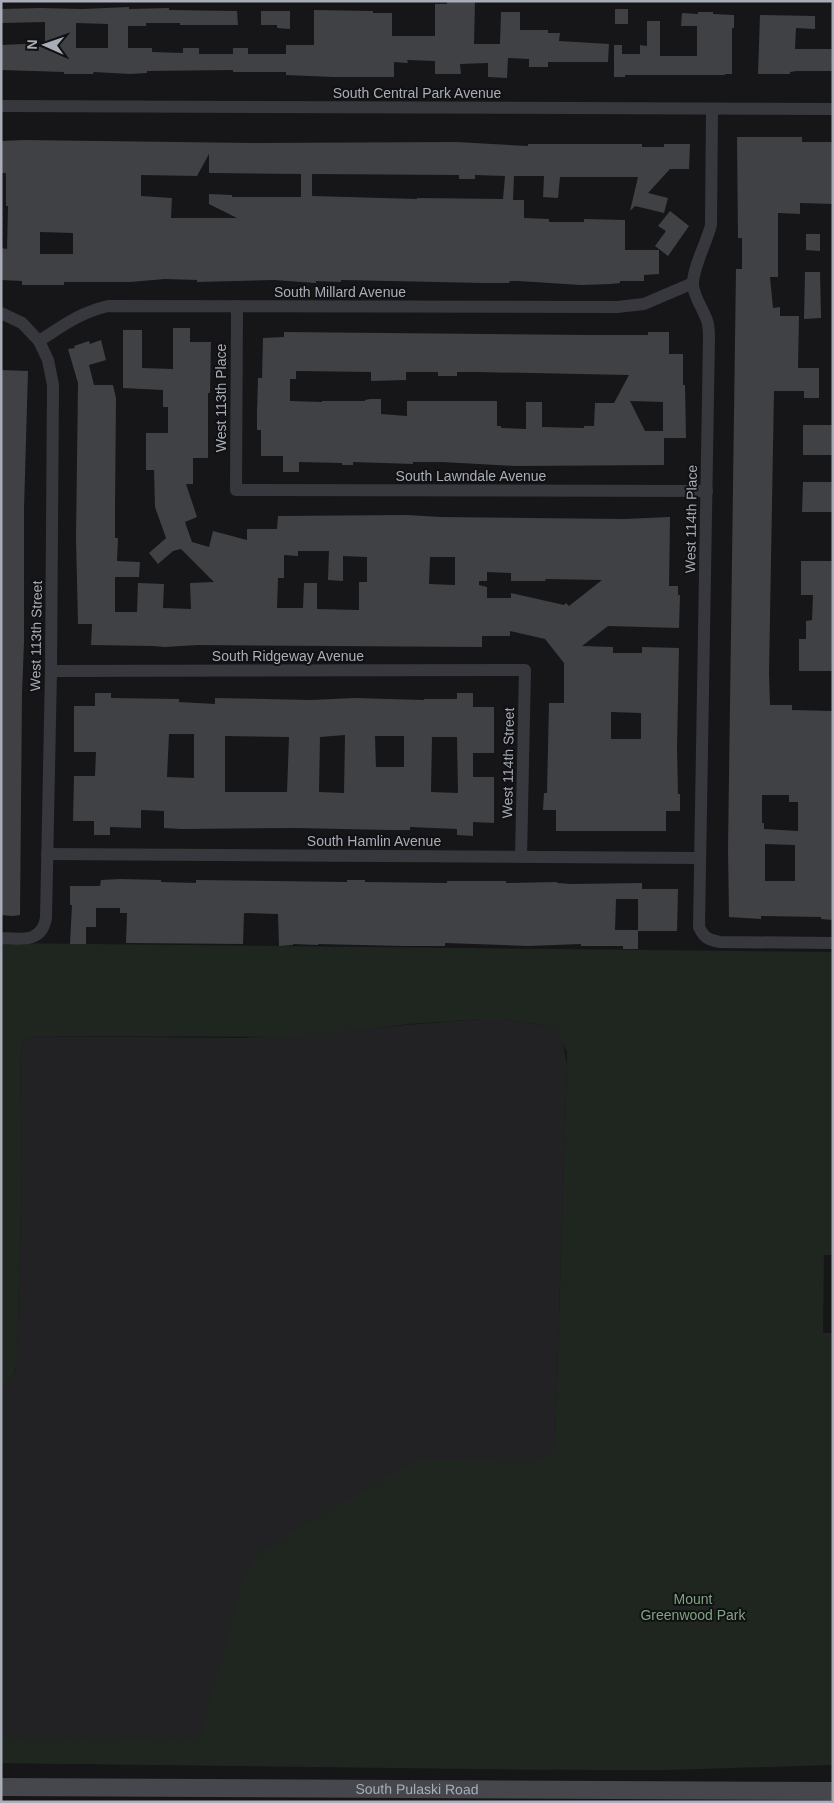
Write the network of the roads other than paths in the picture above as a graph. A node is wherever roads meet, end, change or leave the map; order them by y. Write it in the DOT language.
graph roads {
  1 [pos="1,106"];
  2 [pos="712,108"];
  3 [pos="833,109"];
  4 [pos="693,282"];
  5 [pos="237,306"];
  6 [pos="1,313"];
  7 [pos="39,341"];
  8 [pos="236,490"];
  9 [pos="707,491"];
  10 [pos="525,670"];
  11 [pos="51,671"];
  12 [pos="47,854"];
  13 [pos="521,856"];
  14 [pos="700,858"];
  15 [pos="1,938"];
  16 [pos="833,943"];
  17 [pos="1,1786"];
  18 [pos="833,1791"];
  1 -- 2 [label="street, South Central Park Avenue"];
  2 -- 3 [label="street, South Central Park Avenue"];
  2 -- 4 [label="street"];
  4 -- 5 [label="street, South Millard Avenue"];
  4 -- 9 [label="street, West 114th Place"];
  5 -- 7 [label="street, South Millard Avenue"];
  5 -- 8 [label="street, West 113th Place"];
  6 -- 7 [label="street"];
  7 -- 11 [label="street, West 113th Street"];
  8 -- 9 [label="street, South Lawndale Avenue"];
  9 -- 14 [label="street, West 114th Place"];
  10 -- 11 [label="street, South Ridgeway Avenue"];
  10 -- 13 [label="street, West 114th Street"];
  11 -- 12 [label="street, West 113th Street"];
  12 -- 13 [label="street, South Hamlin Avenue"];
  12 -- 15 [label="street, West 113th Street"];
  13 -- 14 [label="street, South Hamlin Avenue"];
  14 -- 16 [label="street, West 114th Place"];
  17 -- 18 [label="main road, South Pulaski Road"];
}
